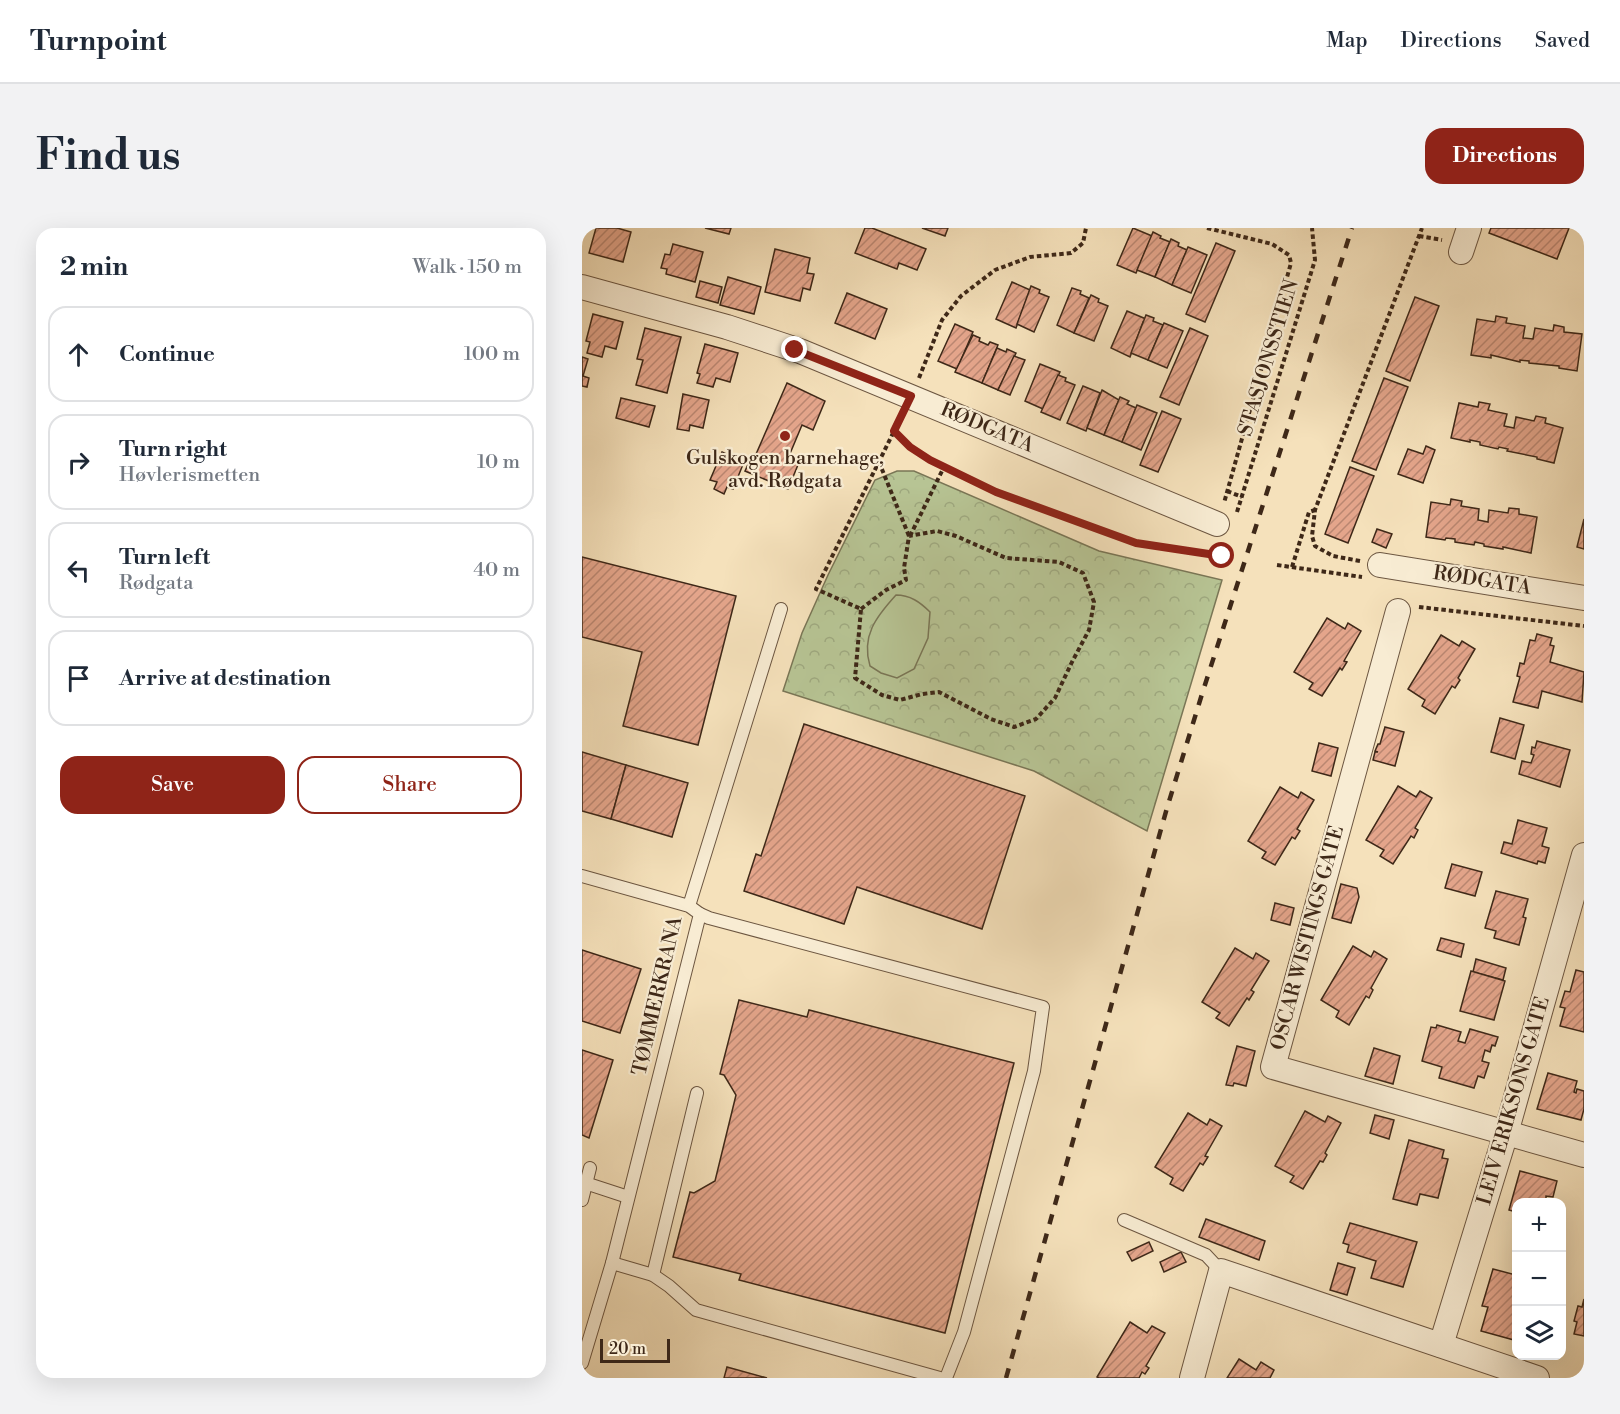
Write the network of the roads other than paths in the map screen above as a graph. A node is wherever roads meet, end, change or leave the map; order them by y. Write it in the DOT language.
graph roads {
  1 [pos="1469,228"];
  2 [pos="1461,252"];
  3 [pos="582,287"];
  4 [pos="1217,524"];
  5 [pos="1380,565"];
  6 [pos="1584,598"];
  7 [pos="781,609"];
  8 [pos="1398,611"];
  9 [pos="1584,855"];
  10 [pos="582,876"];
  11 [pos="695,910"];
  12 [pos="1577,910"];
  13 [pos="698,1093"];
  14 [pos="1506,1133"];
  15 [pos="1584,1155"];
  16 [pos="590,1168"];
  17 [pos="584,1183"];
  18 [pos="628,1197"];
  19 [pos="582,1200"];
  20 [pos="1124,1220"];
  21 [pos="612,1263"];
  22 [pos="1221,1271"];
  23 [pos="653,1275"];
  24 [pos="1441,1345"];
  25 [pos="582,1363"];
  26 [pos="940,1378"];
  27 [pos="946,1378"];
  28 [pos="1192,1378"];
  29 [pos="1537,1378"];
  1 -- 2 [label="street"];
  3 -- 4 [label="street, RØDGATA"];
  5 -- 6 [label="street, RØDGATA"];
  7 -- 11 [label="lane, TØMMERKRANA"];
  8 -- 14 [label="street, OSCAR WISTINGS GATE"];
  9 -- 12 [label="street, LEIV ERIKSONS GATE"];
  10 -- 11 [label="lane"];
  11 -- 18 [label="lane, TØMMERKRANA"];
  11 -- 27 [label="lane"];
  12 -- 14 [label="street, LEIV ERIKSONS GATE"];
  13 -- 23 [label="lane"];
  14 -- 15 [label="street"];
  14 -- 24 [label="street, LEIV ERIKSONS GATE"];
  16 -- 17 [label="lane"];
  17 -- 18 [label="lane"];
  17 -- 19 [label="lane"];
  18 -- 21 [label="lane, TØMMERKRANA"];
  20 -- 22 [label="lane"];
  21 -- 23 [label="lane"];
  21 -- 25 [label="lane, TØMMERKRANA"];
  22 -- 24 [label="street"];
  22 -- 28 [label="street"];
  23 -- 26 [label="lane"];
  24 -- 29 [label="street"];
}
